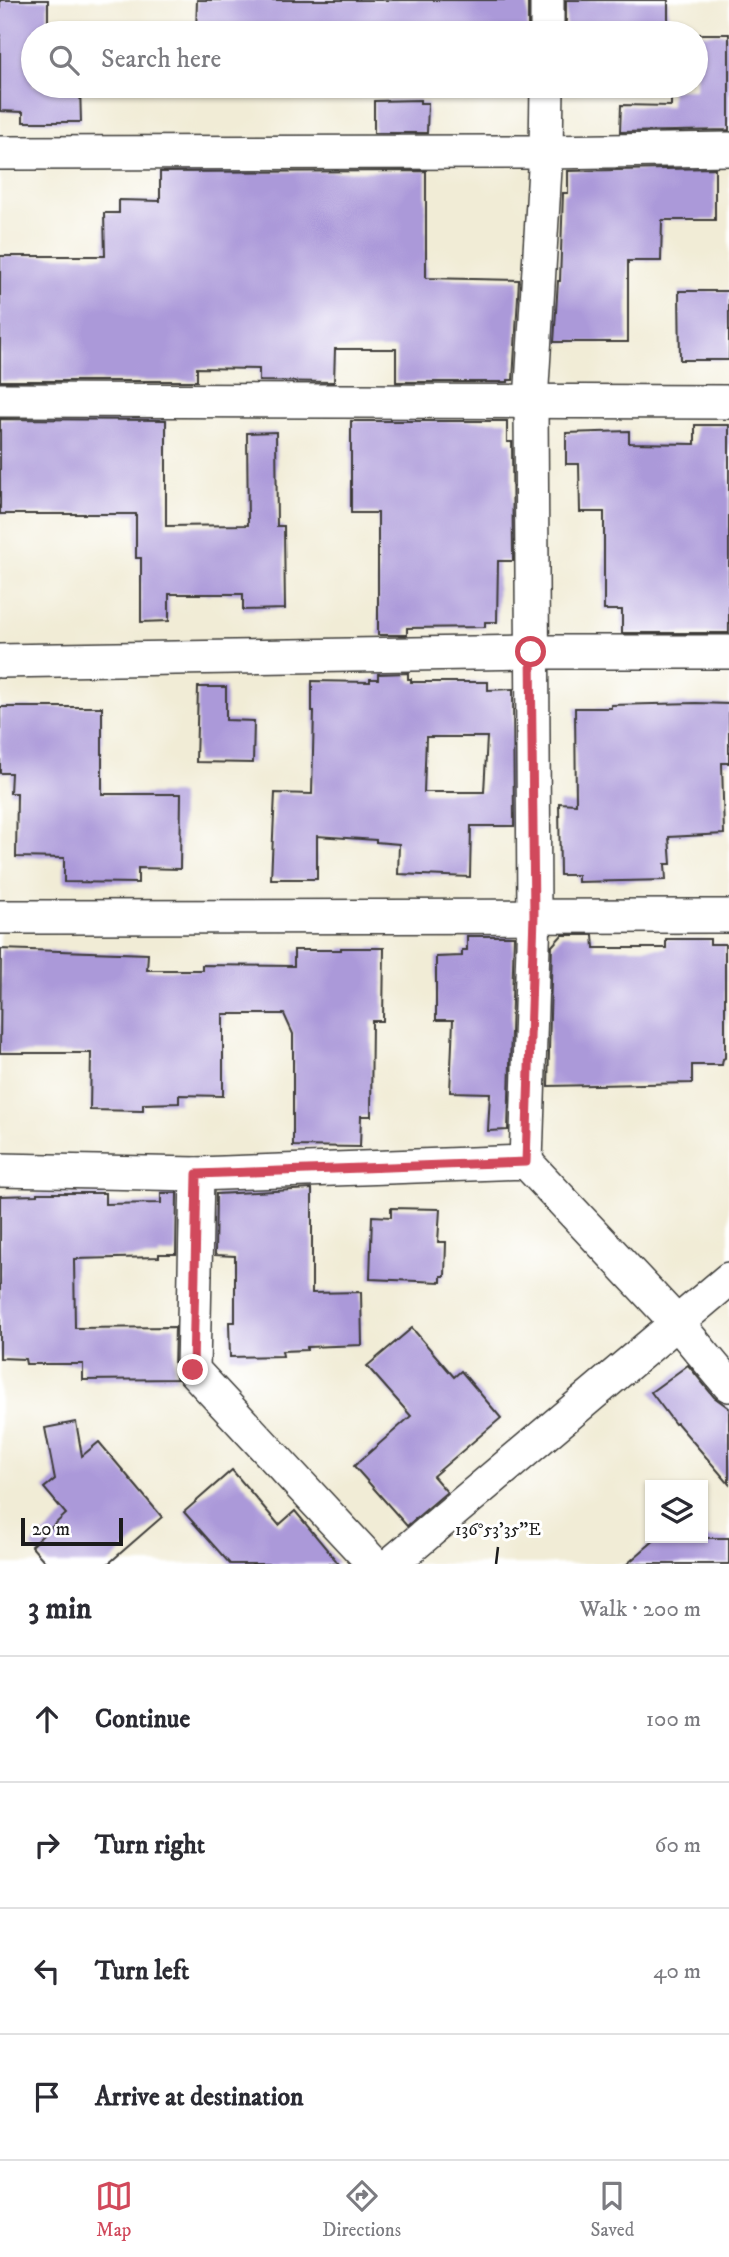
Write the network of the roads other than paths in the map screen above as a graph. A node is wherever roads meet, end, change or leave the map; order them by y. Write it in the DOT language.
graph roads {
  1 [pos="547,0"];
  2 [pos="547,21"];
  3 [pos="547,98"];
  4 [pos="729,149"];
  5 [pos="547,152"];
  6 [pos="0,153"];
  7 [pos="0,400"];
  8 [pos="531,402"];
  9 [pos="729,402"];
  10 [pos="531,652"];
  11 [pos="729,652"];
  12 [pos="0,661"];
  13 [pos="534,915"];
  14 [pos="729,916"];
  15 [pos="0,917"];
  16 [pos="526,1162"];
  17 [pos="0,1170"];
  18 [pos="197,1174"];
  19 [pos="729,1279"];
  20 [pos="678,1324"];
  21 [pos="729,1385"];
  22 [pos="374,1564"];
  23 [pos="391,1564"];
  1 -- 2 [label="street"];
  3 -- 5 [label="street"];
  4 -- 5 [label="street"];
  5 -- 6 [label="street"];
  5 -- 8 [label="street"];
  7 -- 8 [label="street"];
  8 -- 9 [label="street"];
  8 -- 10 [label="street"];
  10 -- 11 [label="street"];
  10 -- 12 [label="street"];
  10 -- 13 [label="street"];
  13 -- 14 [label="street"];
  13 -- 15 [label="street"];
  13 -- 16 [label="street"];
  16 -- 18 [label="street"];
  16 -- 20 [label="street"];
  17 -- 18 [label="street"];
  18 -- 22 [label="street"];
  19 -- 20 [label="street"];
  20 -- 21 [label="street"];
  20 -- 23 [label="street"];
}
